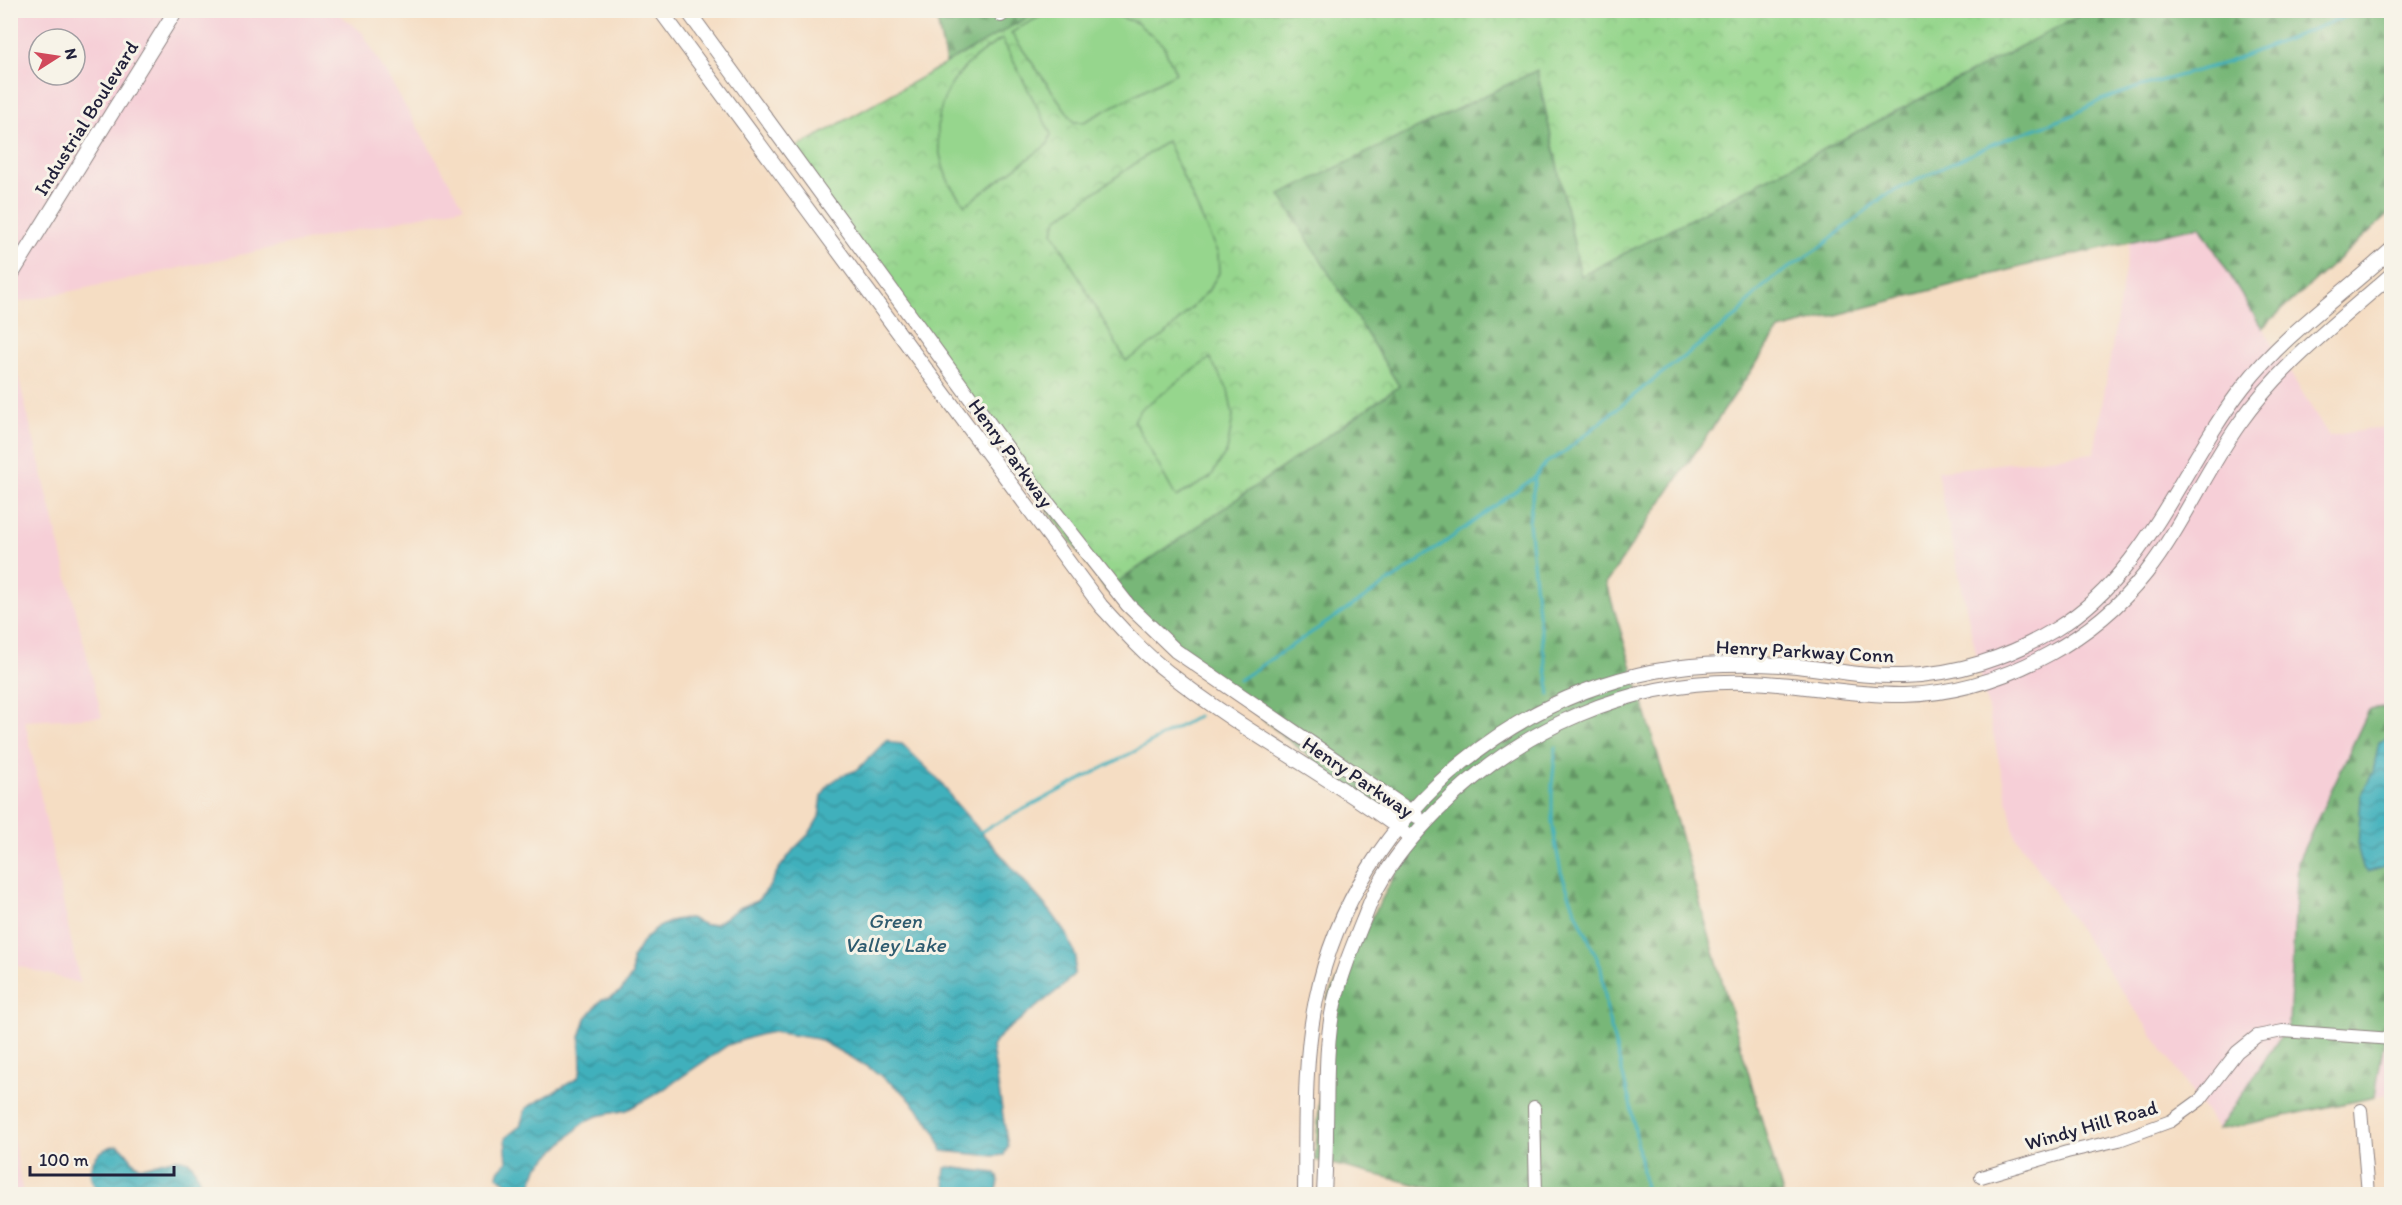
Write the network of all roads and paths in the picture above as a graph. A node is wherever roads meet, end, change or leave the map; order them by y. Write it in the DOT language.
graph roads {
  1 [pos="176,10"];
  2 [pos="660,10"];
  3 [pos="687,10"];
  4 [pos="2391,249"];
  5 [pos="2391,274"];
  6 [pos="10,277"];
  7 [pos="1410,811"];
  8 [pos="1425,824"];
  9 [pos="1397,827"];
  10 [pos="1411,837"];
  11 [pos="2391,1039"];
  12 [pos="1534,1107"];
  13 [pos="2361,1110"];
  14 [pos="1981,1178"];
  15 [pos="1305,1194"];
  16 [pos="1324,1194"];
  17 [pos="1536,1194"];
  18 [pos="2368,1194"];
  1 -- 6 [label="street, Industrial Boulevard"];
  2 -- 9 [label="street, Henry Parkway"];
  3 -- 7 [label="street, Henry Parkway"];
  4 -- 7 [label="street, Henry Parkway Conn"];
  5 -- 8 [label="street, Henry Parkway Conn"];
  7 -- 8 [label="street, Henry Parkway"];
  7 -- 9 [label="street, Henry Parkway Conn"];
  8 -- 10 [label="street, Henry Parkway Conn"];
  9 -- 10 [label="street, Henry Parkway"];
  9 -- 15 [label="street, Henry Parkway Conn"];
  10 -- 16 [label="street, Henry Parkway Conn"];
  11 -- 14 [label="street, Windy Hill Road"];
  12 -- 17 [label="street"];
  13 -- 18 [label="street"];
}
